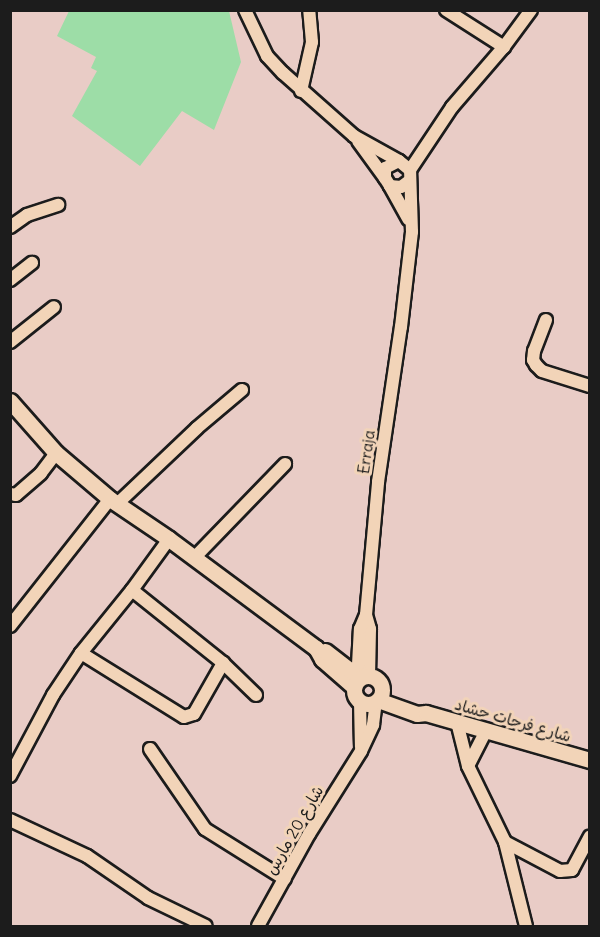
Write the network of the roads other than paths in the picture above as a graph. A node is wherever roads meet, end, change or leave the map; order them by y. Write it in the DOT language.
graph roads {
  1 [pos="245,10"];
  2 [pos="309,10"];
  3 [pos="446,10"];
  4 [pos="531,10"];
  5 [pos="504,46"];
  6 [pos="301,91"];
  7 [pos="354,136"];
  8 [pos="405,169"];
  9 [pos="388,182"];
  10 [pos="58,205"];
  11 [pos="10,227"];
  12 [pos="412,232"];
  13 [pos="32,262"];
  14 [pos="10,280"];
  15 [pos="54,307"];
  16 [pos="546,320"];
  17 [pos="10,342"];
  18 [pos="590,386"];
  19 [pos="242,390"];
  20 [pos="10,401"];
  21 [pos="56,453"];
  22 [pos="285,464"];
  23 [pos="10,494"];
  24 [pos="113,502"];
  25 [pos="169,539"];
  26 [pos="194,558"];
  27 [pos="132,590"];
  28 [pos="10,626"];
  29 [pos="81,653"];
  30 [pos="223,663"];
  31 [pos="361,684"];
  32 [pos="256,695"];
  33 [pos="379,697"];
  34 [pos="456,722"];
  35 [pos="486,731"];
  36 [pos="150,749"];
  37 [pos="361,751"];
  38 [pos="590,760"];
  39 [pos="468,766"];
  40 [pos="10,776"];
  41 [pos="10,820"];
  42 [pos="590,836"];
  43 [pos="505,842"];
  44 [pos="285,879"];
  45 [pos="206,927"];
  46 [pos="258,927"];
  47 [pos="526,927"];
  1 -- 6 [label="street"];
  2 -- 6 [label="street"];
  3 -- 5 [label="street"];
  4 -- 5 [label="street"];
  5 -- 8 [label="street"];
  6 -- 7 [label="street"];
  7 -- 8 [label="street"];
  7 -- 9 [label="street"];
  8 -- 9 [label="street"];
  8 -- 9 [label="street"];
  8 -- 12 [label="street, Erraja"];
  9 -- 12 [label="street"];
  10 -- 11 [label="street"];
  12 -- 31 [label="street, Erraja"];
  13 -- 14 [label="street"];
  15 -- 17 [label="street"];
  16 -- 18 [label="street"];
  19 -- 24 [label="street"];
  20 -- 21 [label="main road"];
  21 -- 23 [label="street"];
  21 -- 24 [label="main road"];
  22 -- 26 [label="street"];
  24 -- 25 [label="main road"];
  24 -- 28 [label="street"];
  25 -- 26 [label="main road"];
  25 -- 27 [label="street"];
  26 -- 31 [label="main road"];
  27 -- 29 [label="street"];
  27 -- 30 [label="street"];
  29 -- 30 [label="street"];
  29 -- 40 [label="street"];
  30 -- 32 [label="street"];
  31 -- 33 [label="main road"];
  31 -- 33 [label="main road"];
  31 -- 37 [label="street"];
  33 -- 34 [label="main road, شارع فرحات حشاد"];
  33 -- 37 [label="street, شارع 20 مارس"];
  34 -- 35 [label="main road, شارع فرحات حشاد"];
  34 -- 39 [label="street"];
  35 -- 38 [label="main road, شارع فرحات حشاد"];
  35 -- 39 [label="street"];
  36 -- 44 [label="street"];
  37 -- 44 [label="street, شارع 20 مارس"];
  39 -- 43 [label="street"];
  41 -- 45 [label="street"];
  42 -- 43 [label="street"];
  43 -- 47 [label="street"];
  44 -- 46 [label="street, شارع 20 مارس"];
}
